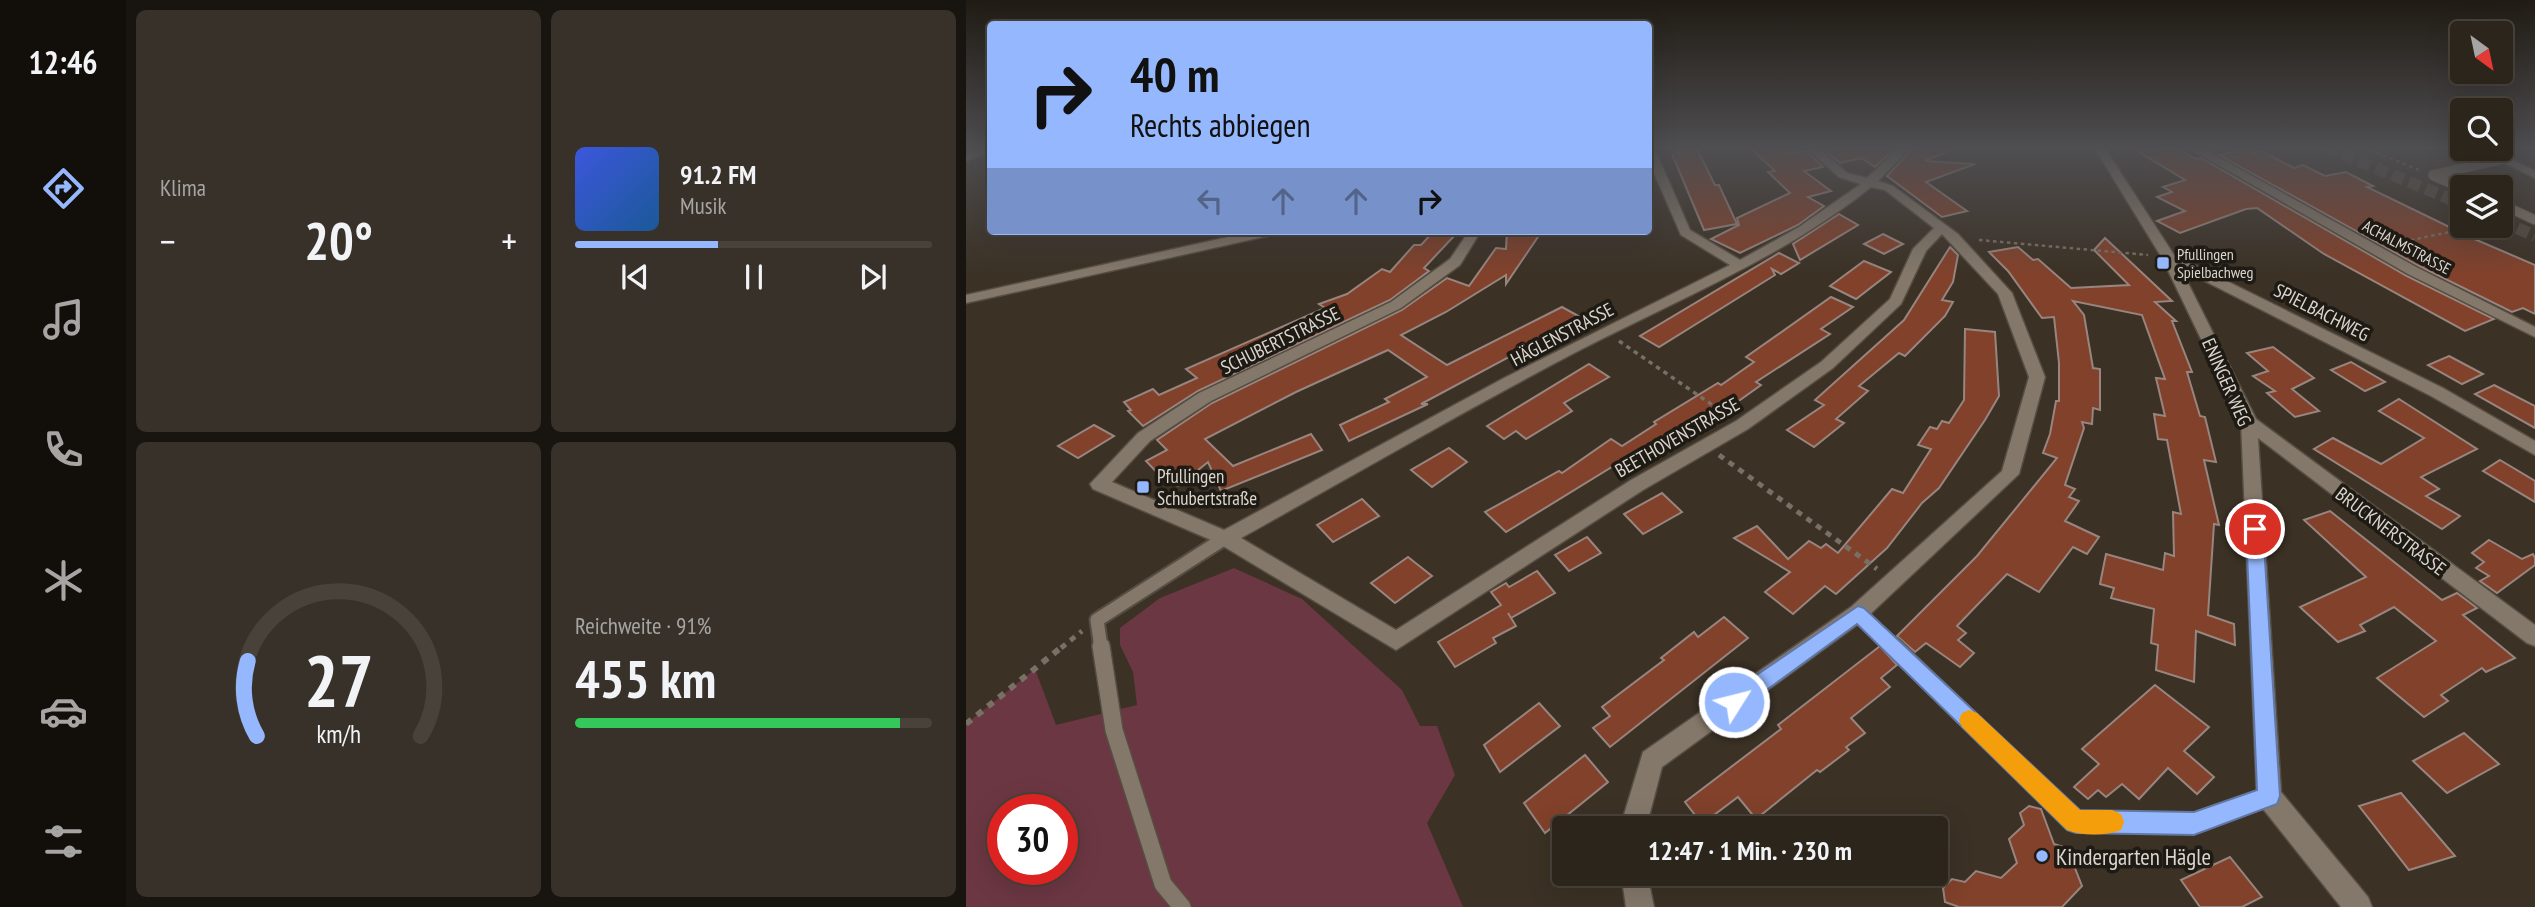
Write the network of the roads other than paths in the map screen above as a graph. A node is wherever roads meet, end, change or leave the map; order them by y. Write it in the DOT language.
graph roads {
  1 [pos="1667,189"];
  2 [pos="1860,189"];
  3 [pos="1891,189"];
  4 [pos="2126,189"];
  5 [pos="2267,189"];
  6 [pos="2513,209"];
  7 [pos="2535,219"];
  8 [pos="1947,233"];
  9 [pos="1254,235"];
  10 [pos="1472,235"];
  11 [pos="2169,257"];
  12 [pos="1740,266"];
  13 [pos="966,299"];
  14 [pos="2535,333"];
  15 [pos="2249,422"];
  16 [pos="2535,449"];
  17 [pos="1224,538"];
  18 [pos="1858,613"];
  19 [pos="2535,637"];
  20 [pos="2269,796"];
  21 [pos="1636,816"];
  22 [pos="1636,886"];
  23 [pos="1182,907"];
  24 [pos="1640,907"];
  25 [pos="2358,907"];
  1 -- 12 [label="street"];
  2 -- 12 [label="street, HÄGLENSTRASSE"];
  3 -- 8 [label="street"];
  4 -- 11 [label="street, ENINGER WEG"];
  5 -- 14 [label="street, ACHALMSTRASSE"];
  6 -- 7 [label="lane"];
  8 -- 17 [label="street, BEETHOVENSTRASSE"];
  8 -- 18 [label="street"];
  9 -- 13 [label="street"];
  10 -- 17 [label="street, SCHUBERTSTRASSE"];
  11 -- 15 [label="street, ENINGER WEG"];
  11 -- 16 [label="street, SPIELBACHWEG"];
  12 -- 17 [label="street, HÄGLENSTRASSE"];
  15 -- 19 [label="street, BRUCKNERSTRASSE"];
  15 -- 20 [label="street, ENINGER WEG"];
  17 -- 23 [label="lane"];
  18 -- 20 [label="lane"];
  18 -- 21 [label="street"];
  20 -- 25 [label="street"];
  22 -- 24 [label="street"];
}
